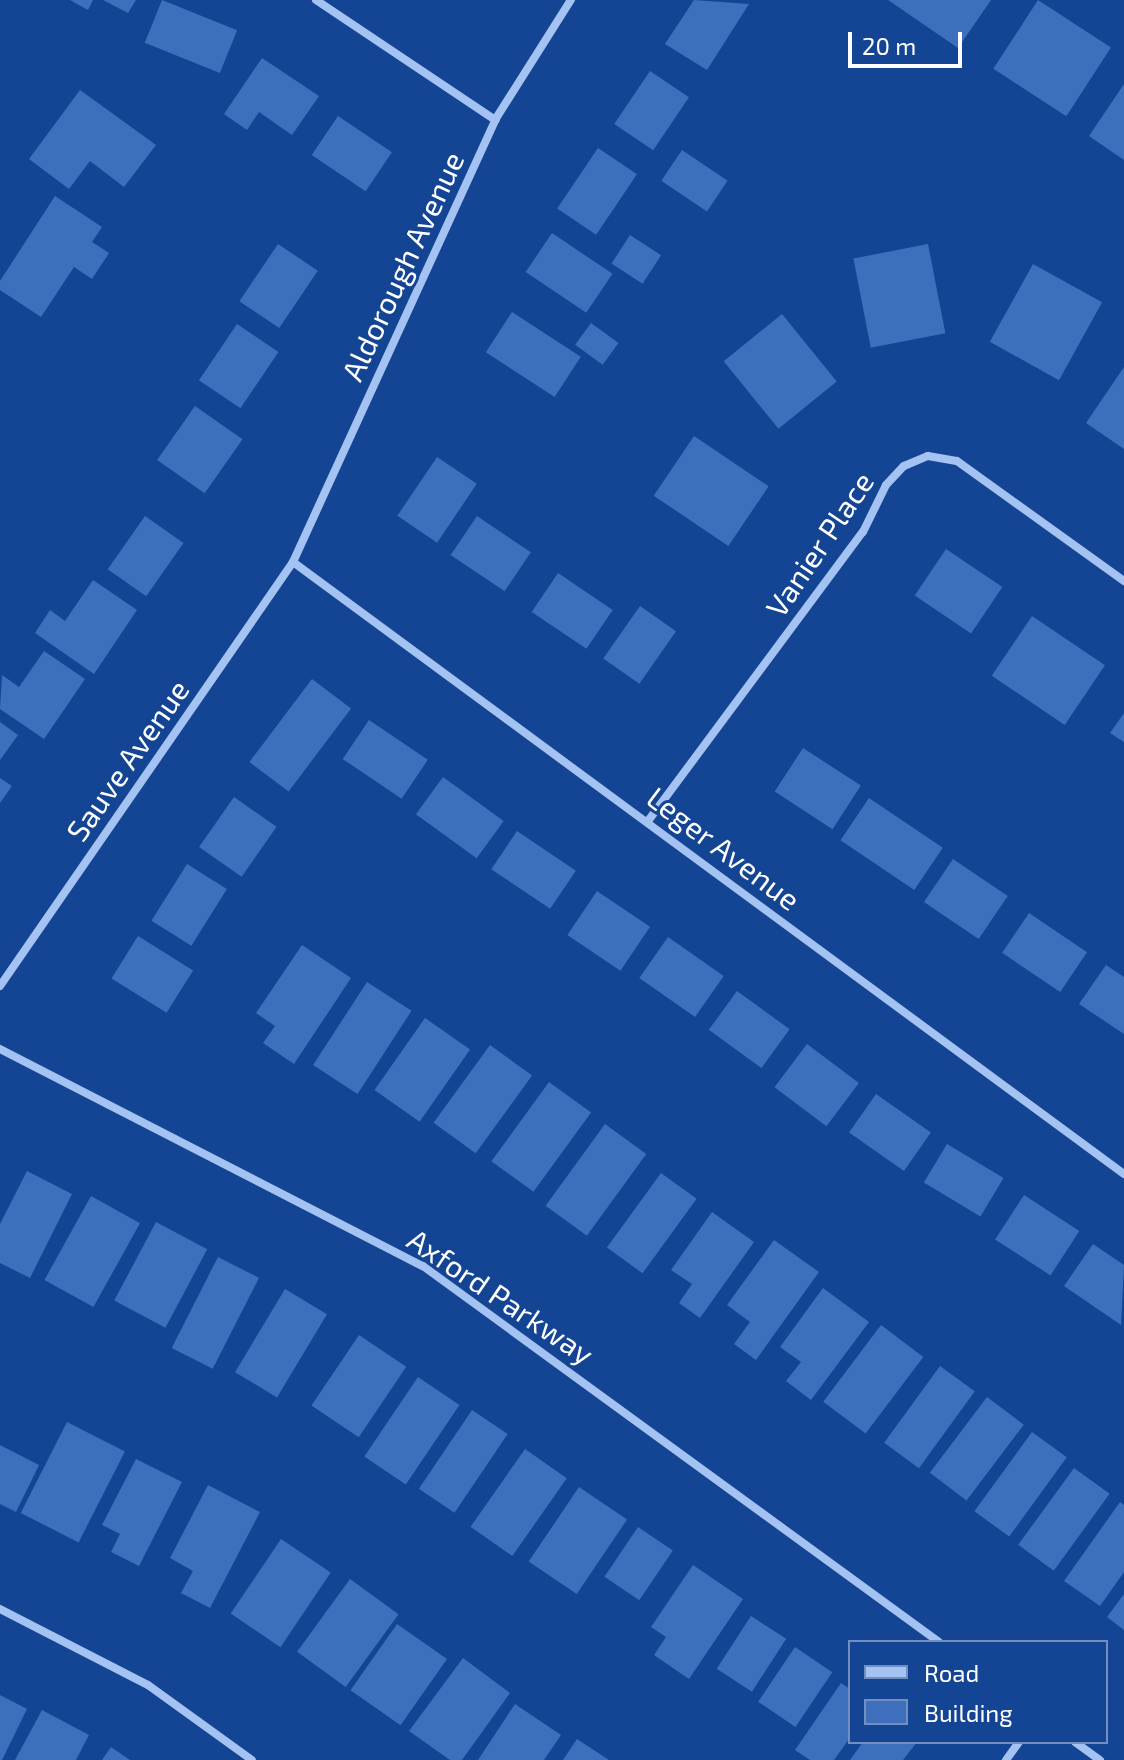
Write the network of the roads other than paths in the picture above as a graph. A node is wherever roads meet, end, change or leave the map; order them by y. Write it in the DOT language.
graph roads {
  1 [pos="316,0"];
  2 [pos="571,0"];
  3 [pos="495,120"];
  4 [pos="293,562"];
  5 [pos="1124,581"];
  6 [pos="648,821"];
  7 [pos="0,986"];
  8 [pos="0,1049"];
  9 [pos="1124,1174"];
  10 [pos="0,1609"];
  11 [pos="936,1640"];
  12 [pos="1078,1744"];
  13 [pos="252,1760"];
  14 [pos="1100,1760"];
  1 -- 3 [label="street"];
  2 -- 3 [label="street, Aldorough Avenue"];
  3 -- 4 [label="street, Aldorough Avenue"];
  4 -- 6 [label="street, Leger Avenue"];
  4 -- 7 [label="street, Sauve Avenue"];
  5 -- 6 [label="street, Vanier Place"];
  6 -- 9 [label="street, Leger Avenue"];
  8 -- 11 [label="street, Axford Parkway"];
  10 -- 13 [label="street"];
  12 -- 14 [label="street"];
}
